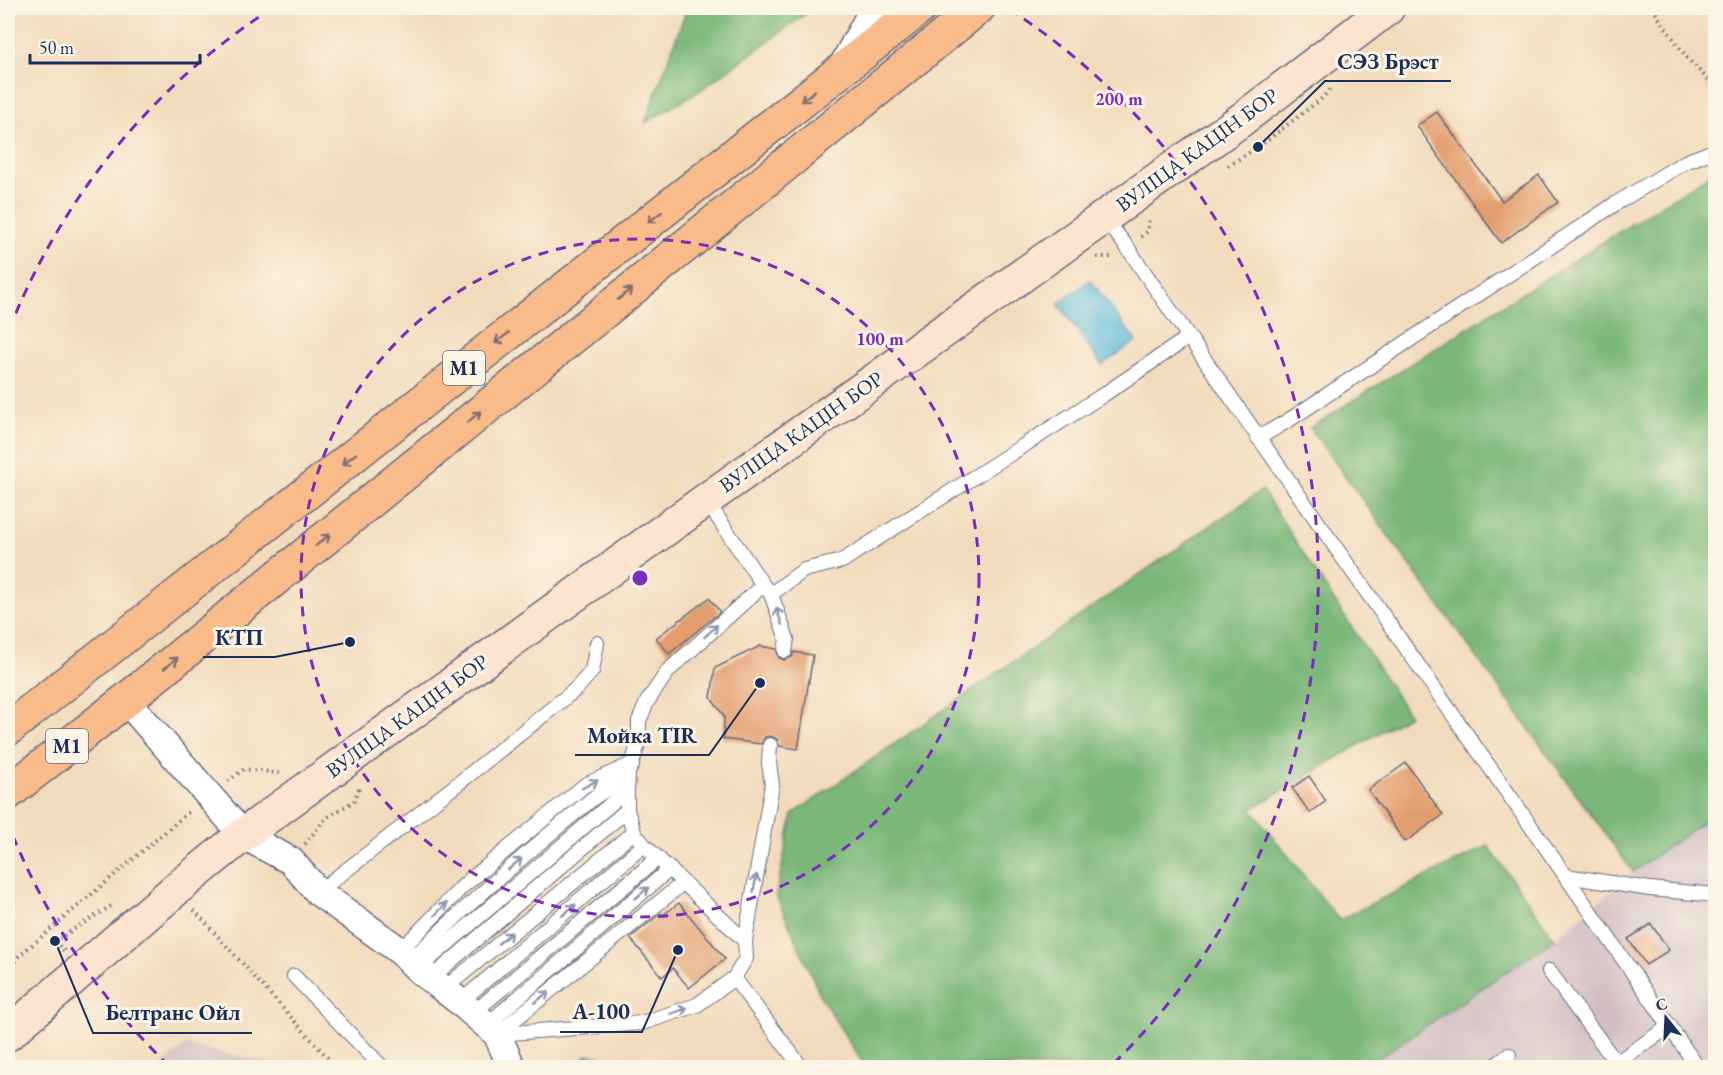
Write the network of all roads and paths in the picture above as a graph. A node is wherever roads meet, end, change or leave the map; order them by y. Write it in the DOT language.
graph roads {
  1 [pos="874,8"];
  2 [pos="920,8"];
  3 [pos="978,8"];
  4 [pos="1388,8"];
  5 [pos="1652,8"];
  6 [pos="839,72"];
  7 [pos="1716,88"];
  8 [pos="1716,150"];
  9 [pos="1104,218"];
  10 [pos="1189,337"];
  11 [pos="1258,438"];
  12 [pos="706,500"];
  13 [pos="767,589"];
  14 [pos="597,643"];
  15 [pos="785,651"];
  16 [pos="126,700"];
  17 [pos="8,729"];
  18 [pos="770,745"];
  19 [pos="630,770"];
  20 [pos="627,790"];
  21 [pos="8,793"];
  22 [pos="627,810"];
  23 [pos="634,832"];
  24 [pos="243,835"];
  25 [pos="644,846"];
  26 [pos="658,858"];
  27 [pos="670,869"];
  28 [pos="1566,876"];
  29 [pos="683,883"];
  30 [pos="318,892"];
  31 [pos="1716,895"];
  32 [pos="745,941"];
  33 [pos="1549,971"];
  34 [pos="294,976"];
  35 [pos="734,978"];
  36 [pos="446,991"];
  37 [pos="1670,1026"];
  38 [pos="8,1034"];
  39 [pos="1509,1055"];
  40 [pos="1615,1066"];
  41 [pos="383,1068"];
  42 [pos="512,1068"];
  43 [pos="802,1068"];
  44 [pos="1492,1068"];
  45 [pos="1698,1068"];
  1 -- 6 [label="street"];
  2 -- 6 [label="highway, М1"];
  16 -- 3 [label="highway, М1, one-way"];
  4 -- 9 [label="main road, ВУЛІЦА КАЦІН БОР"];
  5 -- 7 [label="path"];
  6 -- 17 [label="highway, М1, one-way"];
  8 -- 11 [label="lane"];
  9 -- 10 [label="lane"];
  9 -- 12 [label="main road, ВУЛІЦА КАЦІН БОР"];
  10 -- 11 [label="lane"];
  10 -- 13 [label="lane"];
  11 -- 28 [label="lane"];
  12 -- 13 [label="lane"];
  12 -- 24 [label="main road, ВУЛІЦА КАЦІН БОР"];
  15 -- 13 [label="lane, one-way"];
  19 -- 13 [label="lane, one-way"];
  14 -- 30 [label="lane"];
  16 -- 21 [label="highway, М1"];
  16 -- 24 [label="street"];
  32 -- 18 [label="lane, one-way"];
  19 -- 20 [label="lane"];
  36 -- 19 [label="lane, one-way"];
  20 -- 22 [label="lane"];
  20 -- 36 [label="lane"];
  22 -- 23 [label="lane"];
  22 -- 36 [label="lane"];
  23 -- 25 [label="lane"];
  36 -- 23 [label="lane, one-way"];
  24 -- 30 [label="street"];
  24 -- 38 [label="main road, ВУЛІЦА КАЦІН БОР"];
  25 -- 26 [label="lane"];
  36 -- 25 [label="lane, one-way"];
  26 -- 27 [label="lane"];
  26 -- 36 [label="lane"];
  27 -- 29 [label="lane"];
  36 -- 27 [label="lane, one-way"];
  28 -- 31 [label="lane"];
  28 -- 37 [label="lane"];
  29 -- 32 [label="lane"];
  36 -- 29 [label="lane, one-way"];
  30 -- 36 [label="street"];
  32 -- 35 [label="lane"];
  33 -- 40 [label="lane"];
  34 -- 41 [label="lane"];
  36 -- 35 [label="lane, one-way"];
  35 -- 43 [label="lane"];
  36 -- 42 [label="street"];
  37 -- 40 [label="lane"];
  37 -- 45 [label="lane"];
  39 -- 44 [label="lane"];
}
